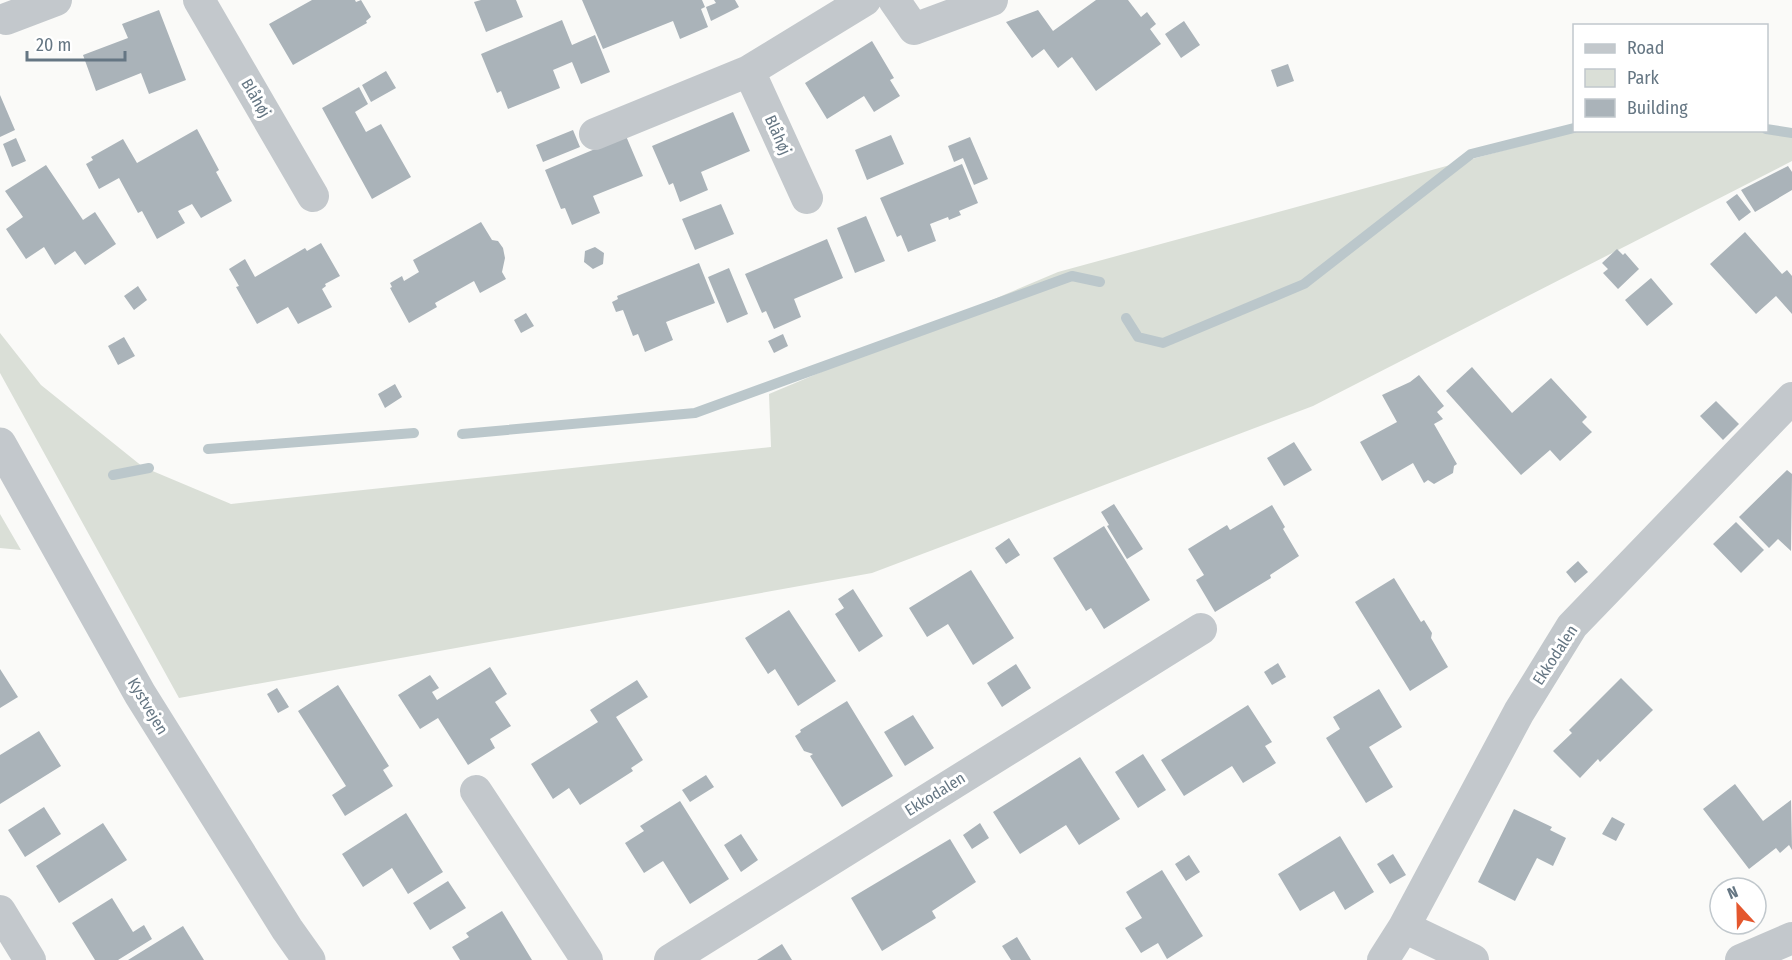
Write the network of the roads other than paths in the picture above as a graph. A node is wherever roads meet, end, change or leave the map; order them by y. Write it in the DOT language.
graph roads {
  1 [pos="56,0"];
  2 [pos="199,0"];
  3 [pos="865,0"];
  4 [pos="894,0"];
  5 [pos="992,0"];
  6 [pos="6,19"];
  7 [pos="750,71"];
  8 [pos="595,134"];
  9 [pos="313,196"];
  10 [pos="807,198"];
  11 [pos="1792,398"];
  12 [pos="0,444"];
  13 [pos="1201,629"];
  14 [pos="477,791"];
  15 [pos="0,911"];
  16 [pos="1404,927"];
  17 [pos="1792,938"];
  18 [pos="30,960"];
  19 [pos="309,960"];
  20 [pos="587,960"];
  21 [pos="670,960"];
  22 [pos="1383,960"];
  23 [pos="1473,960"];
  24 [pos="1741,960"];
  1 -- 6 [label="street"];
  2 -- 9 [label="street, Blåhøj"];
  3 -- 7 [label="street"];
  4 -- 5 [label="street"];
  7 -- 8 [label="street"];
  7 -- 10 [label="street, Blåhøj"];
  11 -- 16 [label="street, Ekkodalen"];
  12 -- 19 [label="street, Kystvejen"];
  13 -- 21 [label="street, Ekkodalen"];
  14 -- 20 [label="street"];
  15 -- 18 [label="street"];
  16 -- 22 [label="street, Ekkodalen"];
  16 -- 23 [label="street"];
  17 -- 24 [label="street"];
}
